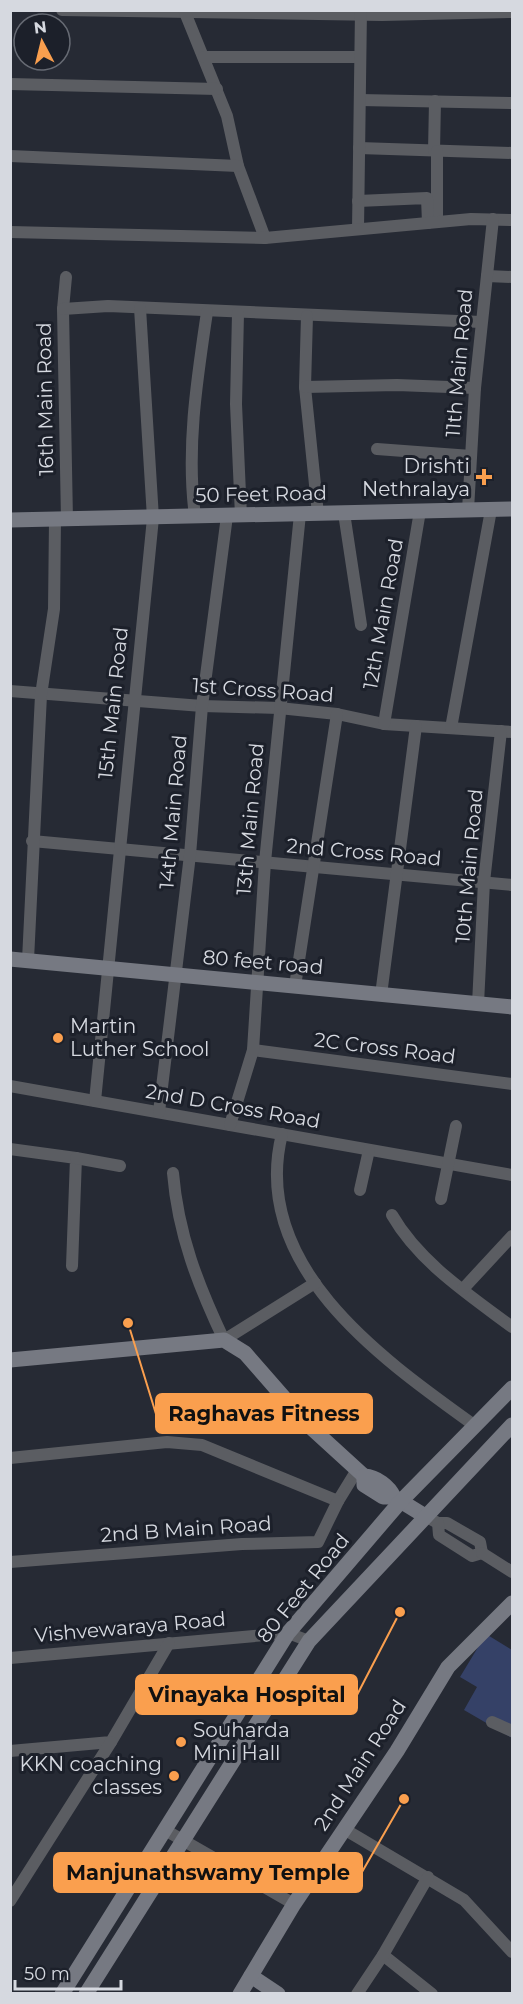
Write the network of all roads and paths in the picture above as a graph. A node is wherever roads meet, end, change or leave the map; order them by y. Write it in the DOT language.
graph roads {
  1 [pos="62,10"];
  2 [pos="184,11"];
  3 [pos="361,12"];
  4 [pos="513,12"];
  5 [pos="204,57"];
  6 [pos="360,57"];
  7 [pos="10,84"];
  8 [pos="217,88"];
  9 [pos="360,100"];
  10 [pos="435,101"];
  11 [pos="513,103"];
  12 [pos="359,148"];
  13 [pos="435,151"];
  14 [pos="513,153"];
  15 [pos="10,156"];
  16 [pos="238,166"];
  17 [pos="358,201"];
  18 [pos="493,219"];
  19 [pos="513,220"];
  20 [pos="432,222"];
  21 [pos="358,229"];
  22 [pos="10,232"];
  23 [pos="266,238"];
  24 [pos="487,276"];
  25 [pos="66,277"];
  26 [pos="513,277"];
  27 [pos="63,309"];
  28 [pos="140,309"];
  29 [pos="207,312"];
  30 [pos="238,313"];
  31 [pos="307,316"];
  32 [pos="481,322"];
  33 [pos="305,387"];
  34 [pos="475,388"];
  35 [pos="377,449"];
  36 [pos="471,456"];
  37 [pos="513,509"];
  38 [pos="468,510"];
  39 [pos="491,510"];
  40 [pos="420,512"];
  41 [pos="344,513"];
  42 [pos="300,514"];
  43 [pos="318,514"];
  44 [pos="195,516"];
  45 [pos="234,516"];
  46 [pos="153,518"];
  47 [pos="10,520"];
  48 [pos="61,520"];
  49 [pos="361,625"];
  50 [pos="10,691"];
  51 [pos="41,695"];
  52 [pos="133,700"];
  53 [pos="202,706"];
  54 [pos="279,708"];
  55 [pos="337,714"];
  56 [pos="384,724"];
  57 [pos="416,726"];
  58 [pos="451,728"];
  59 [pos="507,731"];
  60 [pos="32,841"];
  61 [pos="118,849"];
  62 [pos="190,855"];
  63 [pos="265,862"];
  64 [pos="314,867"];
  65 [pos="397,874"];
  66 [pos="484,882"];
  67 [pos="513,885"];
  68 [pos="10,958"];
  69 [pos="28,960"];
  70 [pos="107,968"];
  71 [pos="177,975"];
  72 [pos="258,983"];
  73 [pos="295,987"];
  74 [pos="381,995"];
  75 [pos="478,1004"];
  76 [pos="513,1007"];
  77 [pos="253,1050"];
  78 [pos="513,1084"];
  79 [pos="10,1086"];
  80 [pos="94,1101"];
  81 [pos="159,1112"];
  82 [pos="230,1125"];
  83 [pos="456,1126"];
  84 [pos="282,1134"];
  85 [pos="10,1149"];
  86 [pos="369,1150"];
  87 [pos="76,1158"];
  88 [pos="448,1164"];
  89 [pos="120,1166"];
  90 [pos="173,1173"];
  91 [pos="513,1175"];
  92 [pos="360,1190"];
  93 [pos="441,1199"];
  94 [pos="392,1215"];
  95 [pos="513,1236"];
  96 [pos="72,1266"];
  97 [pos="315,1283"];
  98 [pos="463,1289"];
  99 [pos="513,1326"];
  100 [pos="224,1340"];
  101 [pos="10,1360"];
  102 [pos="513,1388"];
  103 [pos="474,1425"];
  104 [pos="513,1425"];
  105 [pos="10,1458"];
  106 [pos="361,1473"];
  107 [pos="398,1499"];
  108 [pos="338,1501"];
  109 [pos="431,1519"];
  110 [pos="10,1562"];
  111 [pos="513,1572"];
  112 [pos="513,1603"];
  113 [pos="288,1633"];
  114 [pos="309,1641"];
  115 [pos="170,1643"];
  116 [pos="10,1658"];
  117 [pos="492,1722"];
  118 [pos="513,1731"];
  119 [pos="111,1742"];
  120 [pos="10,1751"];
  121 [pos="344,1829"];
  122 [pos="165,1830"];
  123 [pos="183,1840"];
  124 [pos="428,1878"];
  125 [pos="10,1900"];
  126 [pos="294,1904"];
  127 [pos="513,1952"];
  128 [pos="383,1955"];
  129 [pos="251,1976"];
  130 [pos="62,1994"];
  131 [pos="86,1994"];
  132 [pos="240,1994"];
  133 [pos="278,1994"];
  134 [pos="357,1994"];
  135 [pos="432,1994"];
  1 -- 2 [label="street"];
  2 -- 3 [label="street"];
  2 -- 5 [label="street"];
  3 -- 4 [label="street"];
  3 -- 6 [label="street"];
  5 -- 6 [label="street"];
  5 -- 8 [label="street"];
  6 -- 9 [label="street"];
  7 -- 8 [label="street"];
  8 -- 16 [label="street"];
  9 -- 10 [label="street"];
  9 -- 12 [label="street"];
  10 -- 11 [label="street"];
  10 -- 13 [label="street"];
  12 -- 13 [label="street"];
  12 -- 17 [label="street"];
  13 -- 14 [label="street"];
  13 -- 20 [label="street"];
  15 -- 16 [label="street"];
  16 -- 23 [label="street"];
  17 -- 20 [label="street"];
  17 -- 21 [label="street"];
  18 -- 19 [label="street"];
  18 -- 20 [label="street"];
  18 -- 24 [label="street, 11th Main Road"];
  20 -- 21 [label="street"];
  21 -- 23 [label="street"];
  22 -- 23 [label="street"];
  24 -- 26 [label="street"];
  24 -- 32 [label="street, 11th Main Road"];
  25 -- 27 [label="street, 16th Main Road"];
  27 -- 28 [label="street"];
  27 -- 48 [label="street, 16th Main Road"];
  28 -- 29 [label="street"];
  28 -- 46 [label="street, 15th Main Road"];
  29 -- 30 [label="street"];
  29 -- 44 [label="street"];
  30 -- 31 [label="street"];
  30 -- 45 [label="street"];
  31 -- 32 [label="street"];
  31 -- 33 [label="street"];
  32 -- 34 [label="street, 11th Main Road"];
  33 -- 34 [label="street"];
  33 -- 43 [label="street"];
  34 -- 36 [label="street, 11th Main Road"];
  35 -- 36 [label="street"];
  36 -- 38 [label="street, 11th Main Road"];
  37 -- 39 [label="main road, 50 Feet Road"];
  38 -- 39 [label="main road, 50 Feet Road"];
  38 -- 40 [label="main road, 50 Feet Road"];
  39 -- 58 [label="street"];
  40 -- 41 [label="main road, 50 Feet Road"];
  40 -- 56 [label="street, 12th Main Road"];
  41 -- 43 [label="main road, 50 Feet Road"];
  41 -- 49 [label="street"];
  42 -- 43 [label="main road, 50 Feet Road"];
  42 -- 45 [label="main road, 50 Feet Road"];
  42 -- 54 [label="street, 13th Main Road"];
  44 -- 45 [label="main road, 50 Feet Road"];
  44 -- 46 [label="main road, 50 Feet Road"];
  45 -- 53 [label="street, 14th Main Road"];
  46 -- 48 [label="main road, 50 Feet Road"];
  46 -- 52 [label="street, 15th Main Road"];
  47 -- 48 [label="main road, 50 Feet Road"];
  48 -- 51 [label="street, 16th Main Road"];
  50 -- 51 [label="street, 1st Cross Road"];
  51 -- 52 [label="street, 1st Cross Road"];
  51 -- 60 [label="street, 16th Main Road"];
  52 -- 53 [label="street, 1st Cross Road"];
  52 -- 61 [label="street, 15th Main Road"];
  53 -- 54 [label="street, 1st Cross Road"];
  53 -- 62 [label="street, 14th Main Road"];
  54 -- 55 [label="street, 1st Cross Road"];
  54 -- 63 [label="street, 13th Main Road"];
  55 -- 56 [label="street, 1st Cross Road"];
  55 -- 64 [label="street"];
  56 -- 57 [label="street, 1st Cross Road"];
  57 -- 58 [label="street, 1st Cross Road"];
  57 -- 65 [label="street"];
  58 -- 59 [label="street, 1st Cross Road"];
  59 -- 66 [label="street, 10th Main Road"];
  60 -- 61 [label="street, 2nd Cross Road"];
  60 -- 69 [label="street, 16th Main Road"];
  61 -- 62 [label="street, 2nd Cross Road"];
  61 -- 70 [label="street, 15th Main Road"];
  62 -- 63 [label="street, 2nd Cross Road"];
  62 -- 71 [label="street, 14th Main Road"];
  63 -- 64 [label="street, 2nd Cross Road"];
  63 -- 72 [label="street, 13th Main Road"];
  64 -- 65 [label="street, 2nd Cross Road"];
  64 -- 73 [label="street"];
  65 -- 66 [label="street, 2nd Cross Road"];
  65 -- 74 [label="street"];
  66 -- 67 [label="street, 2nd Cross Road"];
  66 -- 75 [label="street, 10th Main Road"];
  68 -- 69 [label="main road, 80 feet road"];
  69 -- 70 [label="main road, 80 feet road"];
  70 -- 71 [label="main road, 80 feet road"];
  70 -- 80 [label="street, 15th Main Road"];
  71 -- 72 [label="main road, 80 feet road"];
  71 -- 81 [label="street, 14th Main Road"];
  72 -- 73 [label="main road, 80 feet road"];
  72 -- 77 [label="street, 13th Main Road"];
  73 -- 74 [label="main road, 80 feet road"];
  74 -- 75 [label="main road, 80 feet road"];
  75 -- 76 [label="main road, 80 feet road"];
  77 -- 78 [label="street, 2C Cross Road"];
  77 -- 82 [label="street, 13th Main Road"];
  79 -- 80 [label="street, 2nd D Cross Road"];
  80 -- 81 [label="street, 2nd D Cross Road"];
  81 -- 82 [label="street, 2nd D Cross Road"];
  82 -- 84 [label="street, 2nd D Cross Road"];
  83 -- 88 [label="street"];
  84 -- 86 [label="street, 2nd D Cross Road"];
  84 -- 97 [label="street"];
  85 -- 87 [label="street"];
  86 -- 88 [label="street, 2nd D Cross Road"];
  86 -- 92 [label="street"];
  87 -- 89 [label="street"];
  87 -- 96 [label="street"];
  88 -- 91 [label="street, 2nd D Cross Road"];
  88 -- 93 [label="street"];
  90 -- 100 [label="street"];
  94 -- 98 [label="street"];
  95 -- 98 [label="street"];
  97 -- 100 [label="street"];
  97 -- 103 [label="street"];
  98 -- 99 [label="street"];
  100 -- 101 [label="main road"];
  100 -- 106 [label="main road"];
  102 -- 103 [label="main road, 80 Feet Road"];
  103 -- 107 [label="main road, 80 Feet Road"];
  104 -- 109 [label="main road, 80 Feet Road"];
  105 -- 108 [label="street"];
  106 -- 107 [label="main road"];
  106 -- 108 [label="street"];
  107 -- 109 [label="main road"];
  107 -- 113 [label="main road, 80 Feet Road"];
  108 -- 110 [label="street, 2nd B Main Road"];
  109 -- 111 [label="street"];
  109 -- 114 [label="main road, 80 Feet Road"];
  112 -- 121 [label="main road, 2nd Main Road"];
  113 -- 114 [label="street"];
  113 -- 115 [label="street, Vishvewaraya Road"];
  113 -- 122 [label="main road, 80 Feet Road"];
  114 -- 123 [label="main road, 80 Feet Road"];
  115 -- 116 [label="street, Vishvewaraya Road"];
  115 -- 119 [label="street"];
  117 -- 118 [label="street"];
  119 -- 120 [label="street"];
  119 -- 125 [label="street"];
  121 -- 124 [label="street"];
  121 -- 126 [label="main road, 2nd Main Road"];
  122 -- 123 [label="street"];
  122 -- 130 [label="main road, 80 Feet Road"];
  123 -- 126 [label="street"];
  123 -- 131 [label="main road, 80 Feet Road"];
  124 -- 127 [label="street"];
  124 -- 128 [label="street"];
  126 -- 129 [label="main road, 2nd Main Road"];
  128 -- 134 [label="street"];
  128 -- 135 [label="street"];
  129 -- 132 [label="main road, 2nd Main Road"];
  129 -- 133 [label="main road"];
}
